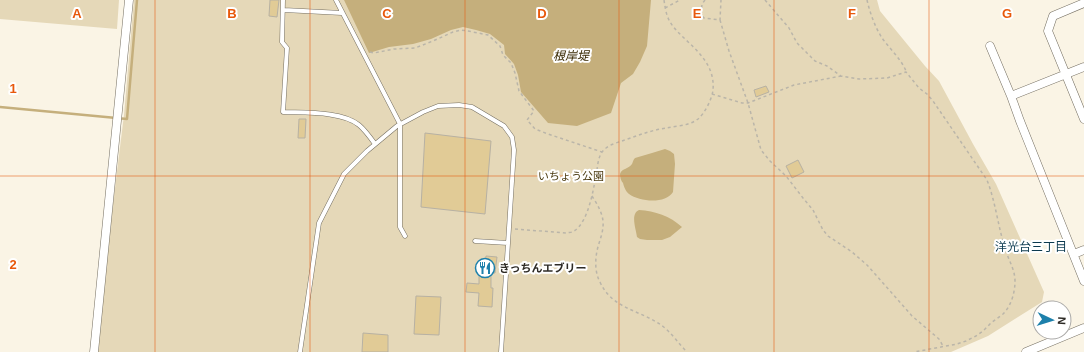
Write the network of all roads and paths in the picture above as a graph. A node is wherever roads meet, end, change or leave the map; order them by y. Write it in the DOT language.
graph roads {
  1 [pos="130,0"];
  2 [pos="283,0"];
  3 [pos="336,0"];
  4 [pos="664,0"];
  5 [pos="680,0"];
  6 [pos="705,0"];
  7 [pos="722,0"];
  8 [pos="765,0"];
  9 [pos="867,0"];
  10 [pos="1084,3"];
  11 [pos="665,8"];
  12 [pos="284,10"];
  13 [pos="342,13"];
  14 [pos="720,20"];
  15 [pos="990,46"];
  16 [pos="368,51"];
  17 [pos="1084,67"];
  18 [pos="906,72"];
  19 [pos="1066,74"];
  20 [pos="841,76"];
  21 [pos="712,94"];
  22 [pos="1011,96"];
  23 [pos="748,103"];
  24 [pos="1084,119"];
  25 [pos="400,124"];
  26 [pos="375,144"];
  27 [pos="602,152"];
  28 [pos="592,196"];
  29 [pos="509,228"];
  30 [pos="405,236"];
  31 [pos="475,241"];
  32 [pos="508,243"];
  33 [pos="1084,250"];
  34 [pos="1074,254"];
  35 [pos="1084,281"];
  36 [pos="1084,328"];
  37 [pos="943,346"];
  38 [pos="94,352"];
  39 [pos="300,352"];
  40 [pos="500,352"];
  41 [pos="687,352"];
  42 [pos="914,352"];
  43 [pos="1026,352"];
  1 -- 38 [label="street"];
  2 -- 12 [label="lane"];
  3 -- 13 [label="lane"];
  4 -- 11 [label="path"];
  5 -- 11 [label="path"];
  6 -- 14 [label="path"];
  7 -- 14 [label="path"];
  8 -- 20 [label="path"];
  9 -- 18 [label="path"];
  10 -- 19 [label="street"];
  11 -- 21 [label="path"];
  12 -- 13 [label="lane"];
  12 -- 26 [label="lane"];
  13 -- 25 [label="lane"];
  14 -- 23 [label="path"];
  15 -- 22 [label="street"];
  16 -- 27 [label="path"];
  17 -- 19 [label="street"];
  18 -- 20 [label="path"];
  18 -- 37 [label="path"];
  19 -- 22 [label="street"];
  19 -- 24 [label="street"];
  20 -- 23 [label="path"];
  21 -- 23 [label="path"];
  21 -- 27 [label="path"];
  22 -- 34 [label="street"];
  23 -- 37 [label="path"];
  25 -- 26 [label="lane"];
  25 -- 29 [label="lane"];
  25 -- 30 [label="lane"];
  26 -- 39 [label="lane"];
  27 -- 28 [label="path"];
  28 -- 29 [label="path"];
  28 -- 41 [label="path"];
  29 -- 32 [label="lane"];
  31 -- 32 [label="lane"];
  32 -- 40 [label="lane"];
  33 -- 34 [label="street"];
  34 -- 35 [label="street"];
  36 -- 43 [label="street"];
  37 -- 42 [label="path"];
}
